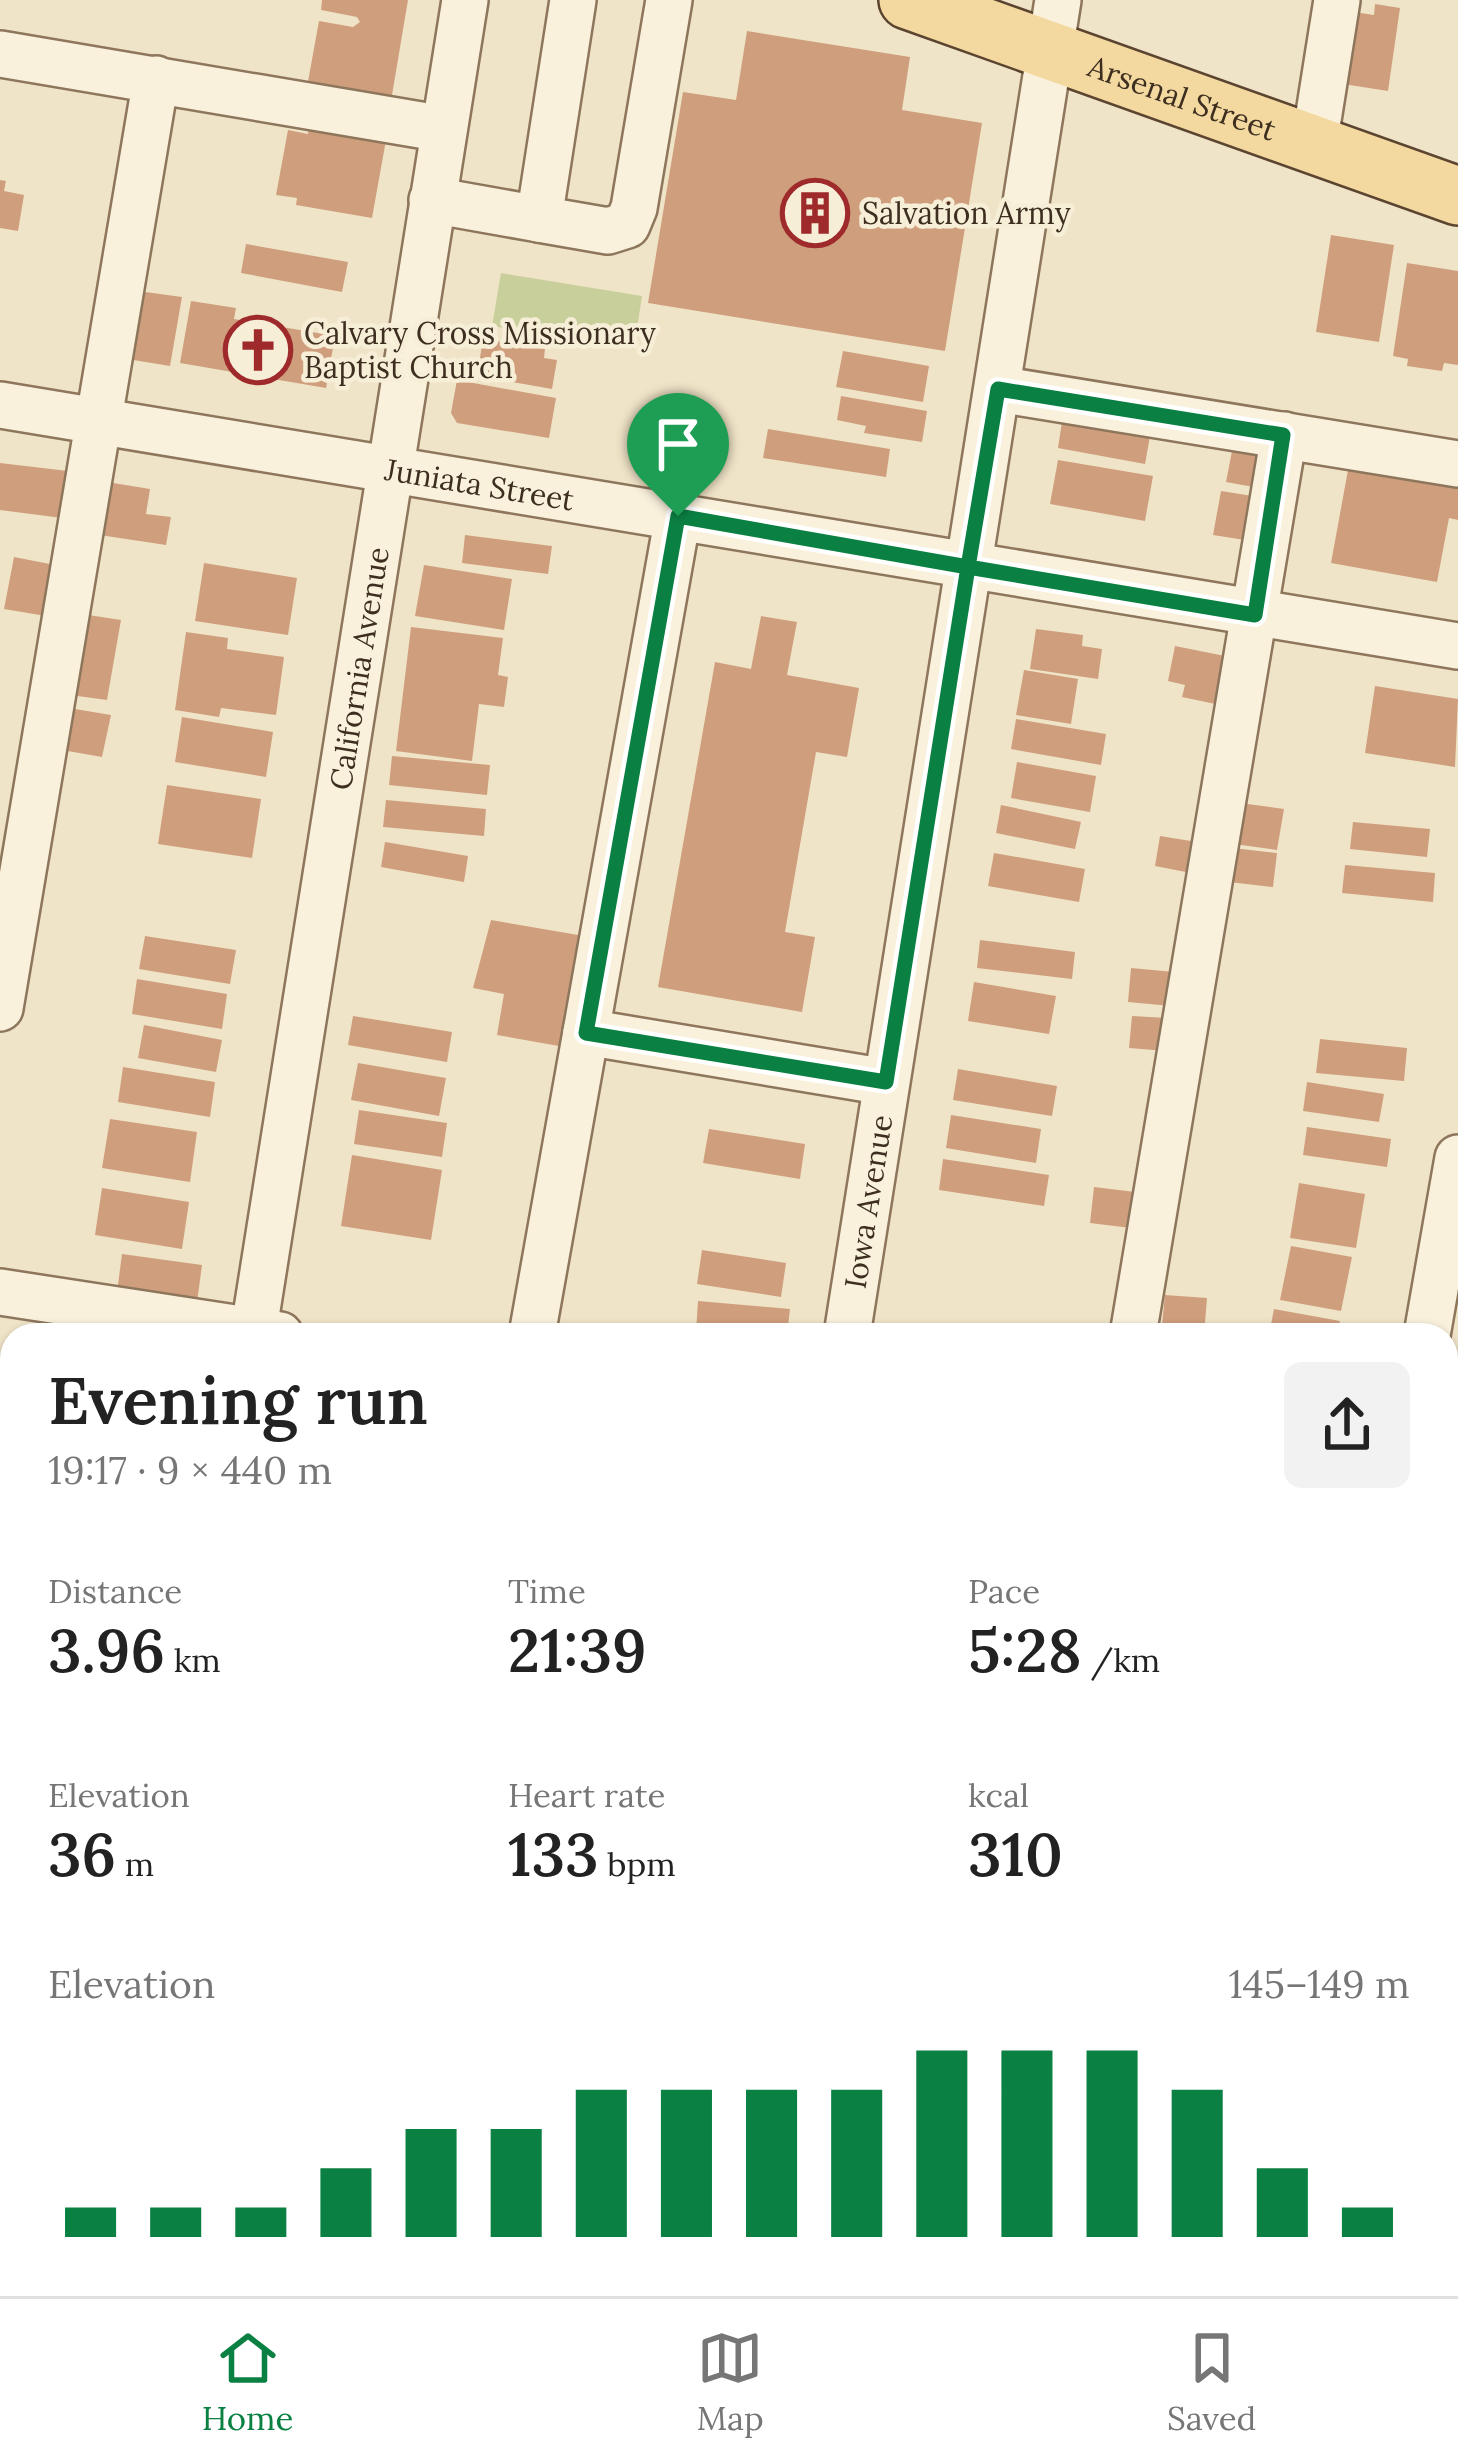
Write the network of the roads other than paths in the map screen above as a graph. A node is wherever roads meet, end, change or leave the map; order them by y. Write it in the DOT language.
graph roads {
  1 [pos="465,0"];
  2 [pos="573,0"];
  3 [pos="908,0"];
  4 [pos="1337,0"];
  5 [pos="657,2"];
  6 [pos="1054,25"];
  7 [pos="0,54"];
  8 [pos="156,79"];
  9 [pos="444,129"];
  10 [pos="1315,145"];
  11 [pos="1458,196"];
  12 [pos="433,200"];
  13 [pos="539,219"];
  14 [pos="998,389"];
  15 [pos="0,404"];
  16 [pos="98,420"];
  17 [pos="1283,435"];
  18 [pos="1458,464"];
  19 [pos="391,467"];
  20 [pos="678,516"];
  21 [pos="968,567"];
  22 [pos="1255,615"];
  23 [pos="1458,646"];
  24 [pos="0,1008"];
  25 [pos="586,1033"];
  26 [pos="886,1082"];
  27 [pos="1458,1158"];
  28 [pos="0,1292"];
  29 [pos="193,1323"];
  30 [pos="264,1323"];
  31 [pos="534,1323"];
  32 [pos="849,1323"];
  33 [pos="1134,1323"];
  34 [pos="1429,1323"];
  1 -- 9 [label="street, California Avenue"];
  2 -- 13 [label="street"];
  3 -- 6 [label="main road, Arsenal Street"];
  4 -- 10 [label="street"];
  5 -- 13 [label="street"];
  6 -- 10 [label="main road, Arsenal Street"];
  6 -- 14 [label="street, Iowa Avenue"];
  7 -- 8 [label="street"];
  8 -- 9 [label="street"];
  8 -- 16 [label="street"];
  9 -- 12 [label="street, California Avenue"];
  10 -- 11 [label="main road, Arsenal Street"];
  12 -- 13 [label="street"];
  12 -- 19 [label="street, California Avenue"];
  14 -- 17 [label="street"];
  14 -- 21 [label="street, Iowa Avenue"];
  15 -- 16 [label="street, Juniata Street"];
  16 -- 19 [label="street, Juniata Street"];
  16 -- 24 [label="street"];
  17 -- 18 [label="street"];
  17 -- 22 [label="street"];
  19 -- 20 [label="street, Juniata Street"];
  19 -- 30 [label="street, California Avenue"];
  20 -- 21 [label="street, Juniata Street"];
  20 -- 25 [label="street"];
  21 -- 22 [label="street, Juniata Street"];
  21 -- 26 [label="street, Iowa Avenue"];
  22 -- 23 [label="street, Juniata Street"];
  22 -- 33 [label="street"];
  25 -- 26 [label="street"];
  25 -- 31 [label="street"];
  26 -- 32 [label="street, Iowa Avenue"];
  27 -- 34 [label="street"];
  28 -- 29 [label="street"];
}
